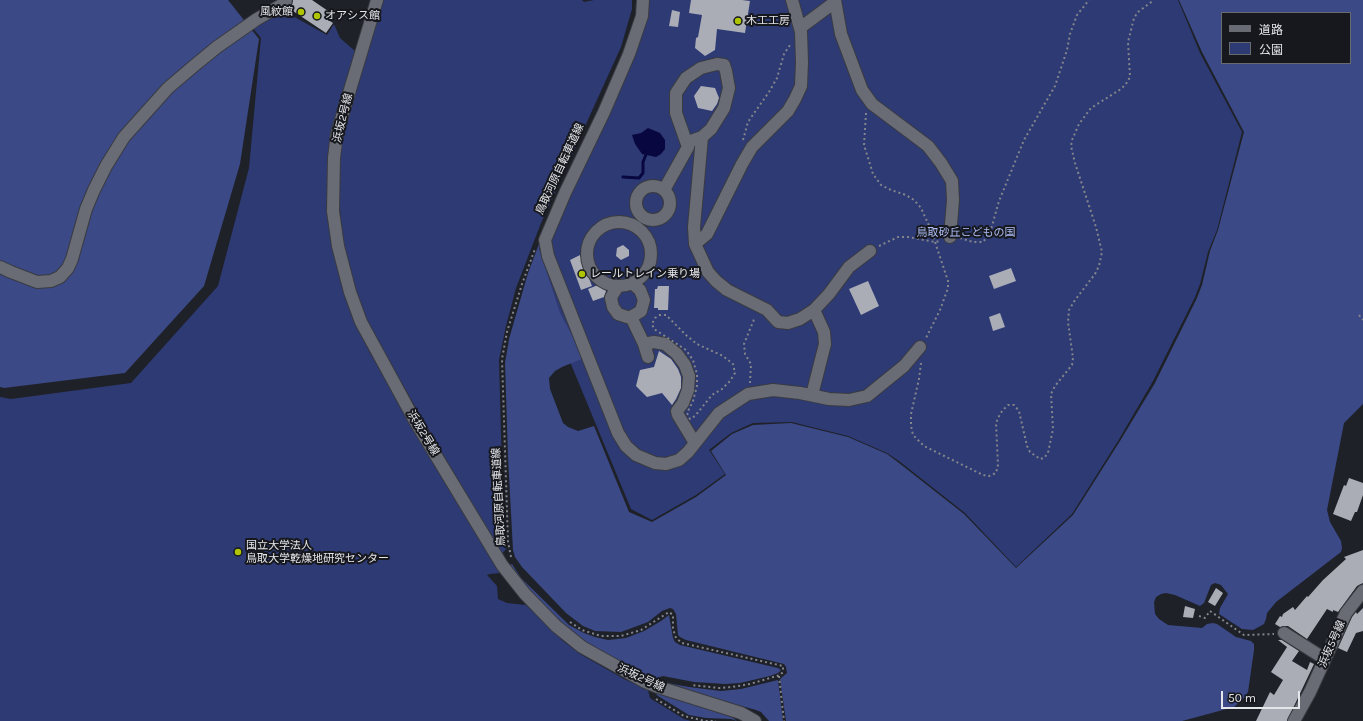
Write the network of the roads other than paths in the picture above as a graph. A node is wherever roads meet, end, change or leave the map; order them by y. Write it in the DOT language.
graph roads {
  1 [pos="286,0"];
  2 [pos="377,0"];
  3 [pos="643,0"];
  4 [pos="792,0"];
  5 [pos="835,1"];
  6 [pos="800,28"];
  7 [pos="702,137"];
  8 [pos="686,140"];
  9 [pos="664,190"];
  10 [pos="645,217"];
  11 [pos="638,228"];
  12 [pos="950,238"];
  13 [pos="695,244"];
  14 [pos="870,252"];
  15 [pos="0,267"];
  16 [pos="632,283"];
  17 [pos="618,286"];
  18 [pos="814,310"];
  19 [pos="631,317"];
  20 [pos="644,344"];
  21 [pos="920,347"];
  22 [pos="648,357"];
  23 [pos="812,395"];
  24 [pos="695,443"];
  25 [pos="1363,591"];
  26 [pos="1284,633"];
  27 [pos="1325,659"];
  28 [pos="755,721"];
  29 [pos="1294,721"];
  1 -- 15 [label="street"];
  2 -- 28 [label="street, 浜坂2号線"];
  3 -- 24 [label="street"];
  4 -- 6 [label="street"];
  5 -- 6 [label="street"];
  5 -- 12 [label="street"];
  6 -- 13 [label="street"];
  7 -- 8 [label="street"];
  7 -- 8 [label="street"];
  7 -- 13 [label="street"];
  8 -- 9 [label="street"];
  9 -- 10 [label="street"];
  9 -- 10 [label="street"];
  10 -- 11 [label="street"];
  11 -- 16 [label="street"];
  11 -- 17 [label="street"];
  13 -- 18 [label="street"];
  14 -- 18 [label="street"];
  16 -- 17 [label="street"];
  16 -- 19 [label="street"];
  17 -- 19 [label="street"];
  18 -- 23 [label="street"];
  19 -- 20 [label="street"];
  20 -- 22 [label="street"];
  20 -- 24 [label="street"];
  21 -- 23 [label="street"];
  23 -- 24 [label="street"];
  25 -- 27 [label="street, 浜坂5号線"];
  26 -- 27 [label="street"];
  27 -- 29 [label="street, 浜坂5号線"];
}
